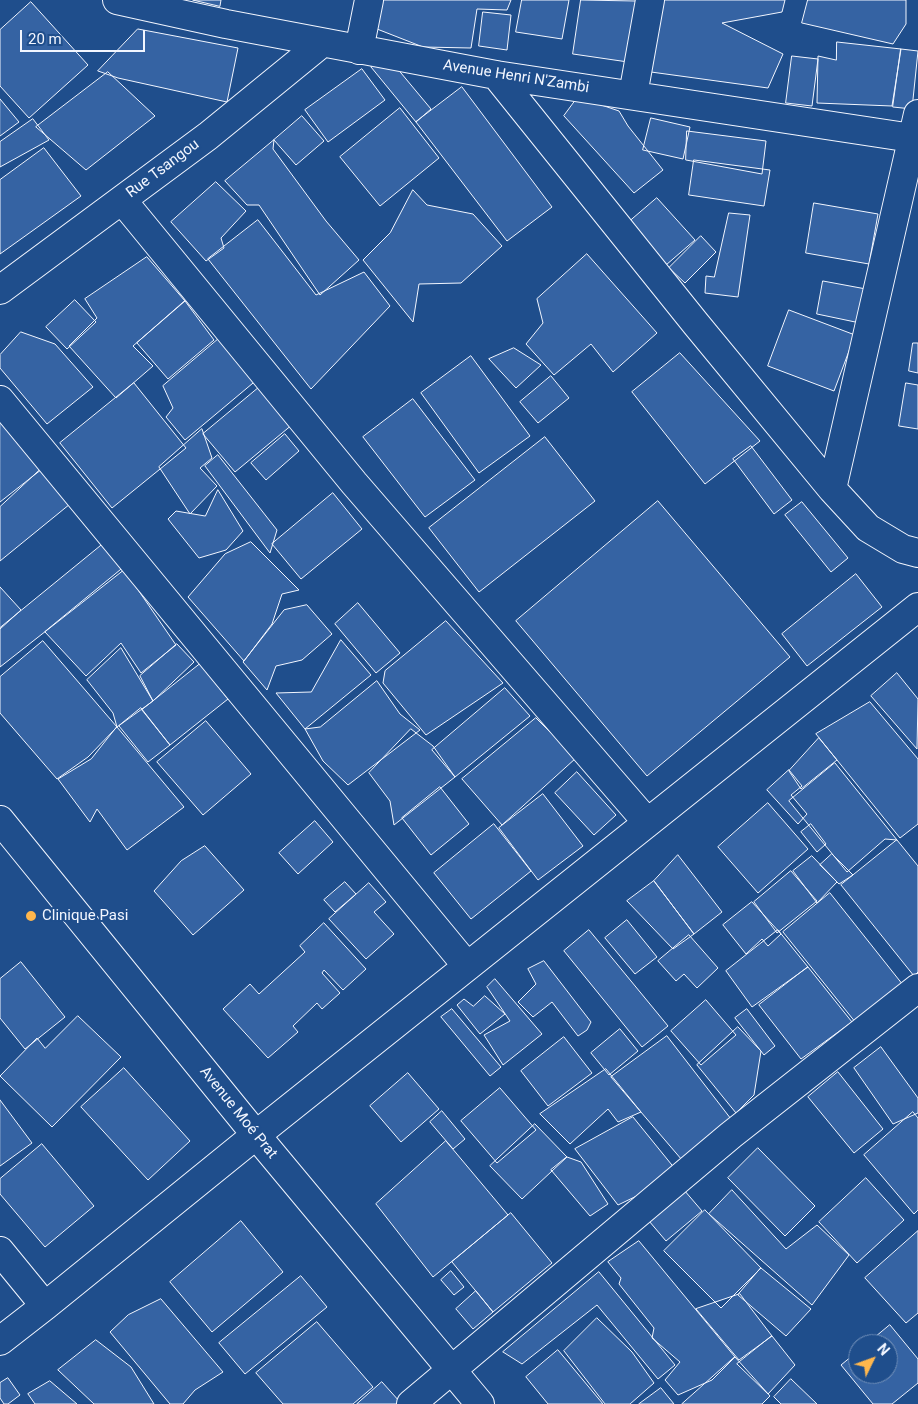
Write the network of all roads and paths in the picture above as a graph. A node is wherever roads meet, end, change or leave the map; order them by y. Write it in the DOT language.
graph roads {
  1 [pos="117,0"];
  2 [pos="369,0"];
  3 [pos="650,0"];
  4 [pos="322,42"];
  5 [pos="359,50"];
  6 [pos="496,75"];
  7 [pos="632,94"];
  8 [pos="916,131"];
  9 [pos="122,200"];
  10 [pos="0,290"];
  11 [pos="0,400"];
  12 [pos="832,489"];
  13 [pos="918,553"];
  14 [pos="918,607"];
  15 [pos="0,820"];
  16 [pos="647,822"];
  17 [pos="467,966"];
  18 [pos="918,988"];
  19 [pos="256,1135"];
  20 [pos="0,1251"];
  21 [pos="45,1306"];
  22 [pos="0,1340"];
  23 [pos="452,1370"];
  24 [pos="411,1404"];
  25 [pos="480,1404"];
  1 -- 4 [label="street, Avenue Henri N'Zambi"];
  2 -- 5 [label="street"];
  3 -- 7 [label="street"];
  4 -- 5 [label="street, Avenue Henri N'Zambi"];
  4 -- 9 [label="street, Rue Tsangou"];
  5 -- 6 [label="street, Avenue Henri N'Zambi"];
  6 -- 7 [label="street, Avenue Henri N'Zambi"];
  6 -- 12 [label="street"];
  7 -- 8 [label="street, Avenue Henri N'Zambi"];
  8 -- 12 [label="street"];
  9 -- 10 [label="street, Rue Tsangou"];
  9 -- 16 [label="street"];
  11 -- 17 [label="street"];
  12 -- 13 [label="street"];
  14 -- 16 [label="street"];
  15 -- 19 [label="street, Avenue Moé Prat"];
  16 -- 17 [label="street"];
  17 -- 19 [label="street"];
  18 -- 23 [label="street"];
  19 -- 21 [label="street"];
  19 -- 23 [label="street, Avenue Moé Prat"];
  20 -- 21 [label="street"];
  21 -- 22 [label="street"];
  23 -- 24 [label="street"];
  23 -- 25 [label="street, Avenue Moé Prat"];
}
